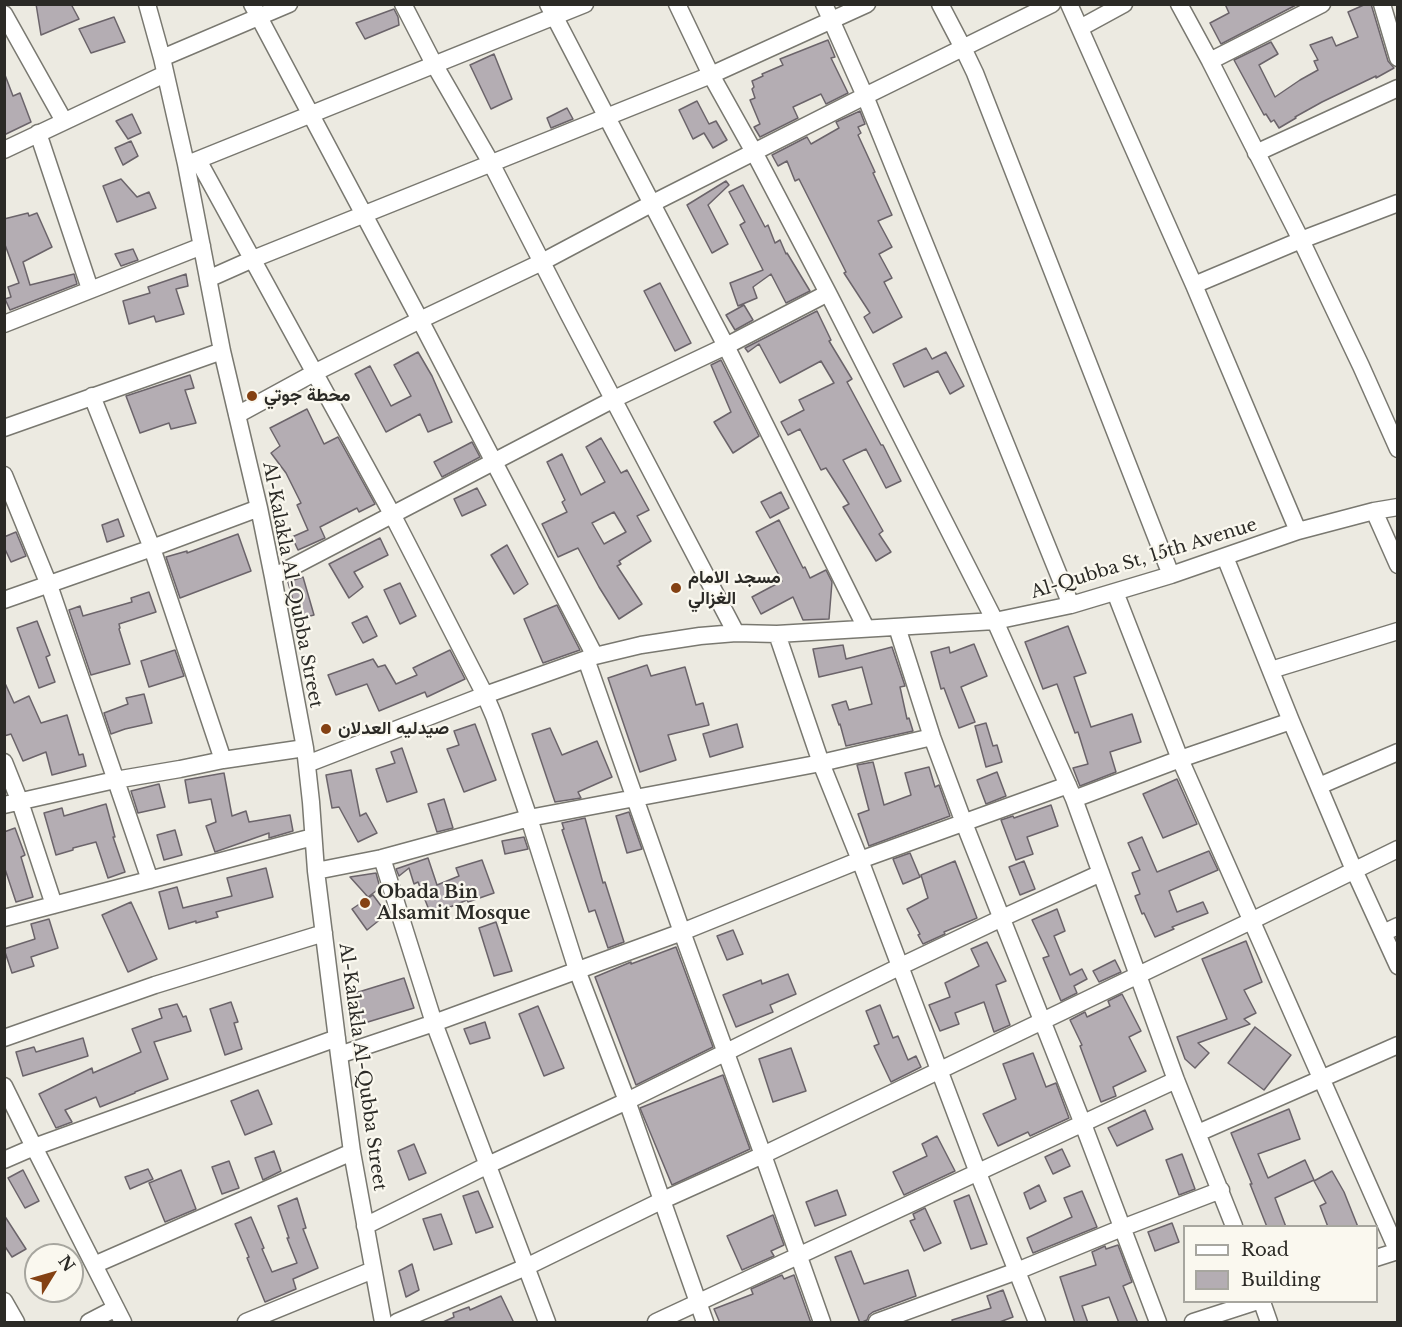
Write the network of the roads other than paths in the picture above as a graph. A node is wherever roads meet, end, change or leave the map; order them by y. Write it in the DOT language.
graph roads {
  1 [pos="147,4"];
  2 [pos="289,4"];
  3 [pos="403,4"];
  4 [pos="585,4"];
  5 [pos="677,4"];
  6 [pos="824,4"];
  7 [pos="867,4"];
  8 [pos="940,4"];
  9 [pos="1052,4"];
  10 [pos="1069,4"];
  11 [pos="1124,4"];
  12 [pos="1179,4"];
  13 [pos="1322,4"];
  14 [pos="1382,4"];
  15 [pos="551,10"];
  16 [pos="255,11"];
  17 [pos="4,14"];
  18 [pos="832,21"];
  19 [pos="1080,28"];
  20 [pos="963,48"];
  21 [pos="1398,58"];
  22 [pos="1210,61"];
  23 [pos="434,64"];
  24 [pos="163,66"];
  25 [pos="711,75"];
  26 [pos="1398,88"];
  27 [pos="865,96"];
  28 [pos="310,113"];
  29 [pos="606,117"];
  30 [pos="64,121"];
  31 [pos="38,134"];
  32 [pos="4,150"];
  33 [pos="754,152"];
  34 [pos="1256,153"];
  35 [pos="192,162"];
  36 [pos="491,163"];
  37 [pos="1398,203"];
  38 [pos="651,204"];
  39 [pos="364,216"];
  40 [pos="1301,240"];
  41 [pos="202,246"];
  42 [pos="253,259"];
  43 [pos="542,262"];
  44 [pos="208,279"];
  45 [pos="1194,285"];
  46 [pos="90,289"];
  47 [pos="828,293"];
  48 [pos="420,320"];
  49 [pos="4,324"];
  50 [pos="726,346"];
  51 [pos="222,351"];
  52 [pos="314,373"];
  53 [pos="92,396"];
  54 [pos="614,399"];
  55 [pos="237,415"];
  56 [pos="4,429"];
  57 [pos="1398,449"];
  58 [pos="492,462"];
  59 [pos="4,475"];
  60 [pos="1398,507"];
  61 [pos="259,508"];
  62 [pos="1374,511"];
  63 [pos="392,514"];
  64 [pos="1298,531"];
  65 [pos="152,548"];
  66 [pos="1225,557"];
  67 [pos="1398,565"];
  68 [pos="1171,575"];
  69 [pos="273,577"];
  70 [pos="49,585"];
  71 [pos="1115,592"];
  72 [pos="4,600"];
  73 [pos="1071,605"];
  74 [pos="995,621"];
  75 [pos="897,627"];
  76 [pos="866,628"];
  77 [pos="1398,632"];
  78 [pos="736,633"];
  79 [pos="777,634"];
  80 [pos="590,658"];
  81 [pos="1271,670"];
  82 [pos="485,695"];
  83 [pos="1291,721"];
  84 [pos="932,737"];
  85 [pos="1398,752"];
  86 [pos="306,756"];
  87 [pos="1180,759"];
  88 [pos="224,760"];
  89 [pos="4,762"];
  90 [pos="821,763"];
  91 [pos="115,780"];
  92 [pos="1319,786"];
  93 [pos="1071,792"];
  94 [pos="634,799"];
  95 [pos="12,804"];
  96 [pos="529,818"];
  97 [pos="964,823"];
  98 [pos="313,837"];
  99 [pos="1398,849"];
  100 [pos="382,858"];
  101 [pos="860,860"];
  102 [pos="1354,870"];
  103 [pos="316,871"];
  104 [pos="1101,873"];
  105 [pos="150,880"];
  106 [pos="54,905"];
  107 [pos="4,918"];
  108 [pos="1002,918"];
  109 [pos="1251,921"];
  110 [pos="1390,930"];
  111 [pos="682,932"];
  112 [pos="324,933"];
  113 [pos="901,966"];
  114 [pos="1398,966"];
  115 [pos="577,970"];
  116 [pos="1138,975"];
  117 [pos="1043,1022"];
  118 [pos="434,1023"];
  119 [pos="4,1038"];
  120 [pos="337,1038"];
  121 [pos="1398,1046"];
  122 [pos="726,1053"];
  123 [pos="339,1055"];
  124 [pos="939,1070"];
  125 [pos="1320,1079"];
  126 [pos="1176,1080"];
  127 [pos="4,1086"];
  128 [pos="627,1101"];
  129 [pos="1083,1124"];
  130 [pos="1198,1133"];
  131 [pos="34,1147"];
  132 [pos="352,1152"];
  133 [pos="764,1155"];
  134 [pos="4,1160"];
  135 [pos="488,1165"];
  136 [pos="978,1173"];
  137 [pos="1221,1191"];
  138 [pos="663,1200"];
  139 [pos="1233,1225"];
  140 [pos="365,1226"];
  141 [pos="1122,1228"];
  142 [pos="1397,1252"];
  143 [pos="798,1257"];
  144 [pos="1378,1258"];
  145 [pos="94,1265"];
  146 [pos="526,1267"];
  147 [pos="373,1270"];
  148 [pos="1017,1271"];
  149 [pos="4,1301"];
  150 [pos="698,1303"];
  151 [pos="1252,1303"];
  152 [pos="1262,1303"];
  153 [pos="120,1315"];
  154 [pos="16,1323"];
  155 [pos="88,1323"];
  156 [pos="246,1323"];
  157 [pos="383,1323"];
  158 [pos="398,1323"];
  159 [pos="547,1323"];
  160 [pos="656,1323"];
  161 [pos="705,1323"];
  162 [pos="822,1323"];
  163 [pos="877,1323"];
  164 [pos="1036,1323"];
  165 [pos="1158,1323"];
  166 [pos="1192,1323"];
  167 [pos="1269,1323"];
  1 -- 24 [label="street, Al-Kalakla Al-Qubba Street"];
  2 -- 16 [label="street"];
  3 -- 23 [label="street"];
  4 -- 15 [label="street"];
  5 -- 25 [label="street"];
  6 -- 18 [label="street"];
  7 -- 18 [label="street"];
  8 -- 20 [label="street"];
  9 -- 20 [label="street"];
  10 -- 19 [label="street"];
  11 -- 19 [label="street"];
  12 -- 22 [label="street"];
  13 -- 22 [label="street"];
  14 -- 21 [label="street"];
  15 -- 23 [label="street"];
  15 -- 29 [label="street"];
  16 -- 24 [label="street"];
  16 -- 28 [label="street"];
  17 -- 30 [label="street"];
  18 -- 25 [label="street"];
  18 -- 27 [label="street"];
  19 -- 45 [label="street"];
  20 -- 27 [label="street"];
  20 -- 68 [label="street"];
  22 -- 34 [label="street"];
  23 -- 28 [label="street"];
  23 -- 36 [label="street"];
  24 -- 30 [label="street"];
  24 -- 35 [label="street, Al-Kalakla Al-Qubba Street"];
  25 -- 29 [label="street"];
  25 -- 33 [label="street"];
  26 -- 34 [label="street"];
  27 -- 33 [label="street"];
  27 -- 73 [label="street"];
  28 -- 35 [label="street"];
  28 -- 39 [label="street"];
  29 -- 36 [label="street"];
  29 -- 38 [label="street"];
  30 -- 31 [label="street"];
  31 -- 32 [label="street"];
  31 -- 46 [label="street"];
  33 -- 38 [label="street"];
  33 -- 47 [label="street"];
  34 -- 40 [label="street"];
  35 -- 41 [label="street, Al-Kalakla Al-Qubba Street"];
  35 -- 42 [label="street"];
  36 -- 39 [label="street"];
  36 -- 43 [label="street"];
  37 -- 40 [label="street"];
  38 -- 43 [label="street"];
  38 -- 50 [label="street"];
  39 -- 42 [label="street"];
  39 -- 48 [label="street"];
  40 -- 45 [label="street"];
  40 -- 57 [label="street"];
  41 -- 44 [label="street, Al-Kalakla Al-Qubba Street"];
  41 -- 46 [label="street"];
  42 -- 44 [label="street"];
  42 -- 52 [label="street"];
  43 -- 48 [label="street"];
  43 -- 54 [label="street"];
  44 -- 51 [label="street, Al-Kalakla Al-Qubba Street"];
  45 -- 64 [label="street"];
  46 -- 49 [label="street"];
  47 -- 50 [label="street"];
  47 -- 74 [label="street"];
  48 -- 52 [label="street"];
  48 -- 58 [label="street"];
  50 -- 54 [label="street"];
  50 -- 76 [label="street"];
  51 -- 53 [label="street"];
  51 -- 55 [label="street, Al-Kalakla Al-Qubba Street"];
  52 -- 55 [label="street"];
  52 -- 63 [label="street"];
  53 -- 56 [label="street"];
  53 -- 65 [label="street"];
  54 -- 58 [label="street"];
  54 -- 78 [label="street"];
  55 -- 61 [label="street, Al-Kalakla Al-Qubba Street"];
  58 -- 63 [label="street"];
  58 -- 80 [label="street"];
  59 -- 70 [label="street"];
  60 -- 62 [label="street, Al-Qubba St, 15th Avenue"];
  61 -- 65 [label="street"];
  61 -- 69 [label="street, Al-Kalakla Al-Qubba Street"];
  62 -- 64 [label="street, Al-Qubba St, 15th Avenue"];
  62 -- 67 [label="street"];
  63 -- 69 [label="street"];
  63 -- 82 [label="street"];
  64 -- 66 [label="street, Al-Qubba St, 15th Avenue"];
  65 -- 70 [label="street"];
  65 -- 88 [label="street"];
  66 -- 68 [label="street, Al-Qubba St, 15th Avenue"];
  66 -- 81 [label="street"];
  68 -- 71 [label="street, Al-Qubba St, 15th Avenue"];
  69 -- 86 [label="street, Al-Kalakla Al-Qubba Street"];
  70 -- 72 [label="street"];
  70 -- 91 [label="street"];
  71 -- 73 [label="street, Al-Qubba St, 15th Avenue"];
  71 -- 87 [label="street"];
  73 -- 74 [label="street, Al-Qubba St, 15th Avenue"];
  74 -- 75 [label="street, Al-Qubba St, 15th Avenue"];
  74 -- 93 [label="street"];
  75 -- 76 [label="street, Al-Qubba St, 15th Avenue"];
  75 -- 84 [label="street"];
  76 -- 79 [label="street, Al-Qubba St, 15th Avenue"];
  77 -- 81 [label="street"];
  78 -- 79 [label="street, Al-Qubba St, 15th Avenue"];
  78 -- 80 [label="street, Al-Qubba St, 15th Avenue"];
  79 -- 90 [label="street"];
  80 -- 82 [label="street, Al-Qubba St, 15th Avenue"];
  80 -- 94 [label="street"];
  81 -- 83 [label="street"];
  82 -- 86 [label="street, Al-Qubba St, 15th Avenue"];
  82 -- 96 [label="street"];
  83 -- 87 [label="street"];
  83 -- 92 [label="street"];
  84 -- 90 [label="street"];
  84 -- 97 [label="street"];
  85 -- 92 [label="street"];
  86 -- 88 [label="street, Al-Qubba St, 15th Avenue"];
  86 -- 98 [label="street, Al-Kalakla Al-Qubba Street"];
  87 -- 93 [label="street"];
  87 -- 109 [label="street"];
  88 -- 91 [label="street, Al-Qubba St, 15th Avenue"];
  89 -- 95 [label="street"];
  90 -- 94 [label="street"];
  90 -- 101 [label="street"];
  91 -- 95 [label="street, Al-Qubba St, 15th Avenue"];
  91 -- 105 [label="street"];
  92 -- 102 [label="street"];
  93 -- 97 [label="street"];
  93 -- 104 [label="street"];
  94 -- 96 [label="street"];
  94 -- 111 [label="street"];
  95 -- 106 [label="street"];
  96 -- 100 [label="street"];
  96 -- 115 [label="street"];
  97 -- 101 [label="street"];
  97 -- 108 [label="street"];
  98 -- 103 [label="street, Al-Kalakla Al-Qubba Street"];
  98 -- 105 [label="street"];
  99 -- 102 [label="street"];
  100 -- 103 [label="street"];
  100 -- 118 [label="street"];
  101 -- 111 [label="street"];
  101 -- 113 [label="street"];
  102 -- 109 [label="street"];
  102 -- 110 [label="street"];
  103 -- 112 [label="street, Al-Kalakla Al-Qubba Street"];
  104 -- 108 [label="street"];
  104 -- 116 [label="street"];
  105 -- 106 [label="street"];
  106 -- 107 [label="street"];
  108 -- 113 [label="street"];
  108 -- 117 [label="street"];
  109 -- 116 [label="street"];
  109 -- 125 [label="street"];
  110 -- 114 [label="street"];
  111 -- 115 [label="street"];
  111 -- 122 [label="street"];
  112 -- 119 [label="street"];
  112 -- 120 [label="street, Al-Kalakla Al-Qubba Street"];
  113 -- 122 [label="street"];
  113 -- 124 [label="street"];
  115 -- 118 [label="street"];
  115 -- 128 [label="street"];
  116 -- 117 [label="street"];
  116 -- 126 [label="street"];
  117 -- 124 [label="street"];
  117 -- 129 [label="street"];
  118 -- 123 [label="street"];
  118 -- 135 [label="street"];
  120 -- 123 [label="street, Al-Kalakla Al-Qubba Street"];
  120 -- 131 [label="street"];
  121 -- 125 [label="street"];
  122 -- 128 [label="street"];
  122 -- 133 [label="street"];
  123 -- 132 [label="street, Al-Kalakla Al-Qubba Street"];
  124 -- 133 [label="street"];
  124 -- 136 [label="street"];
  125 -- 130 [label="street"];
  125 -- 142 [label="street"];
  126 -- 129 [label="street"];
  126 -- 130 [label="street"];
  127 -- 131 [label="street"];
  128 -- 135 [label="street"];
  128 -- 138 [label="street"];
  129 -- 136 [label="street"];
  129 -- 141 [label="street"];
  130 -- 137 [label="street"];
  131 -- 134 [label="street"];
  131 -- 145 [label="street"];
  132 -- 140 [label="street, Al-Kalakla Al-Qubba Street"];
  132 -- 145 [label="street"];
  133 -- 138 [label="street"];
  133 -- 143 [label="street"];
  135 -- 140 [label="street"];
  135 -- 146 [label="street"];
  136 -- 143 [label="street"];
  136 -- 148 [label="street"];
  137 -- 139 [label="street"];
  137 -- 141 [label="street"];
  138 -- 146 [label="street"];
  138 -- 150 [label="street"];
  140 -- 147 [label="street, Al-Kalakla Al-Qubba Street"];
  141 -- 148 [label="street"];
  141 -- 165 [label="street"];
  142 -- 144 [label="street"];
  143 -- 150 [label="street"];
  143 -- 162 [label="street"];
  145 -- 153 [label="street"];
  146 -- 158 [label="street"];
  146 -- 159 [label="street"];
  147 -- 156 [label="street"];
  147 -- 157 [label="street, Al-Kalakla Al-Qubba Street"];
  148 -- 163 [label="street"];
  148 -- 164 [label="street"];
  149 -- 154 [label="street"];
  150 -- 160 [label="street"];
  150 -- 161 [label="street"];
  151 -- 166 [label="street"];
  152 -- 167 [label="street"];
  153 -- 155 [label="street"];
}
